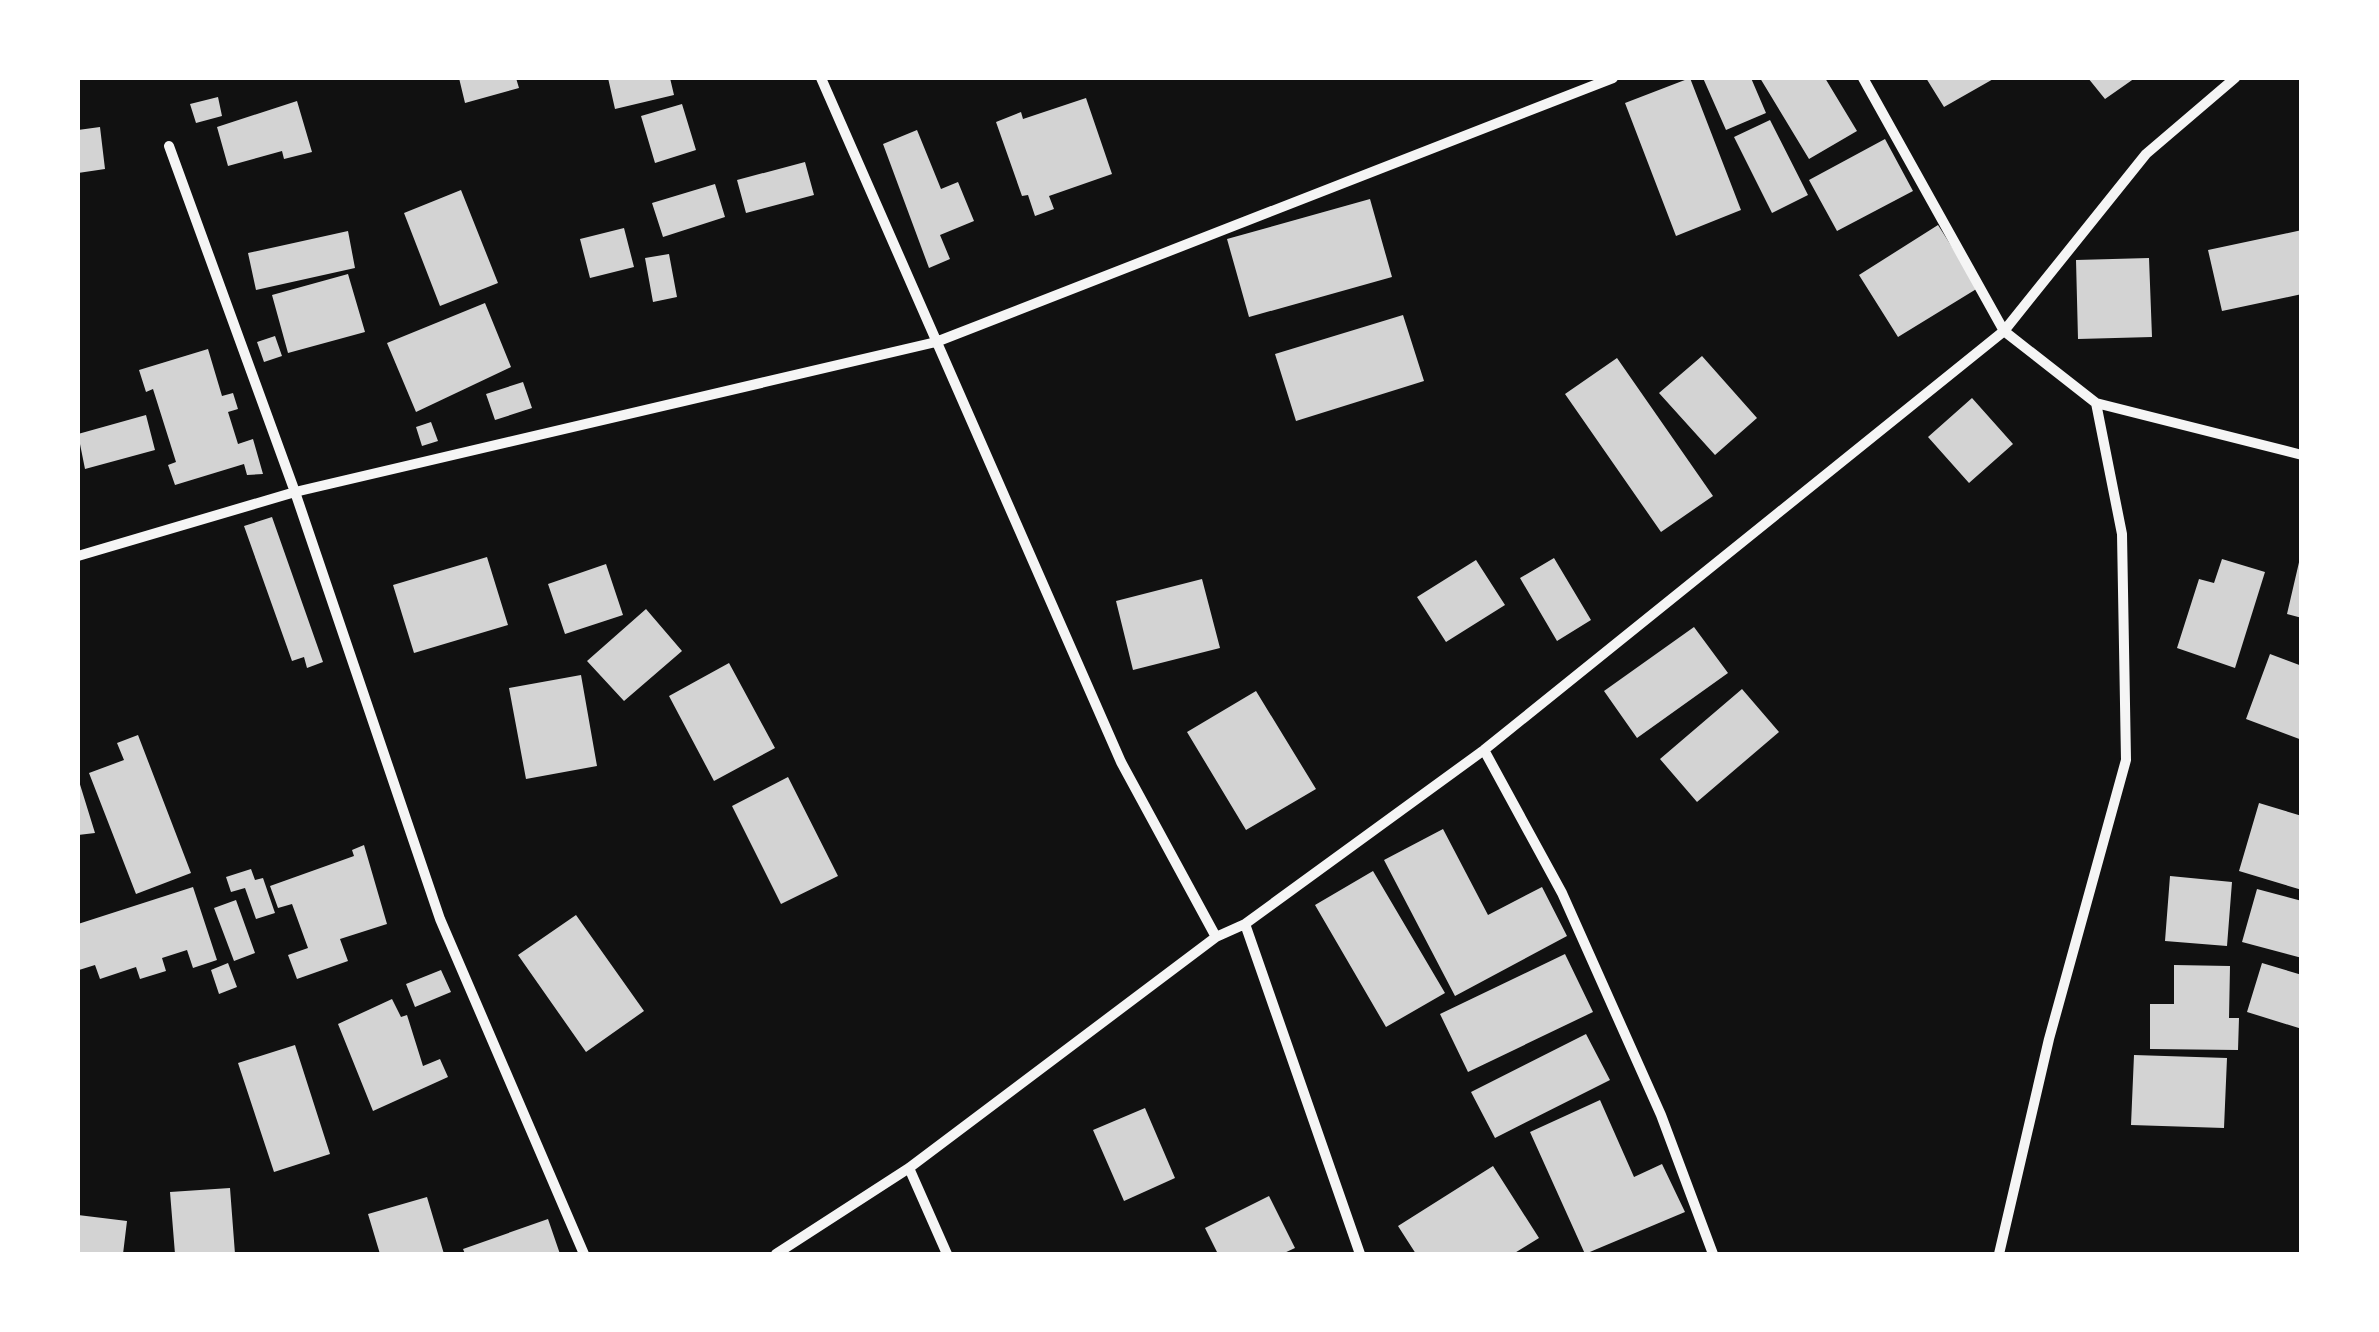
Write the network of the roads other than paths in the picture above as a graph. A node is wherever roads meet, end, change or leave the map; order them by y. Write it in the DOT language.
graph roads {
  1 [pos="820,78"];
  2 [pos="1613,78"];
  3 [pos="1863,78"];
  4 [pos="2235,78"];
  5 [pos="168,146"];
  6 [pos="2004,331"];
  7 [pos="936,342"];
  8 [pos="2096,402"];
  9 [pos="2302,455"];
  10 [pos="295,492"];
  11 [pos="78,556"];
  12 [pos="1484,750"];
  13 [pos="1246,924"];
  14 [pos="1216,937"];
  15 [pos="909,1168"];
  16 [pos="584,1254"];
  17 [pos="776,1254"];
  18 [pos="947,1254"];
  19 [pos="1360,1254"];
  20 [pos="1713,1254"];
  21 [pos="1999,1254"];
  1 -- 7 [label="street"];
  2 -- 7 [label="street"];
  3 -- 6 [label="street"];
  4 -- 6 [label="street"];
  5 -- 10 [label="street"];
  6 -- 8 [label="street"];
  6 -- 12 [label="street"];
  7 -- 10 [label="street"];
  7 -- 14 [label="street"];
  8 -- 9 [label="street"];
  8 -- 21 [label="street"];
  10 -- 11 [label="street"];
  10 -- 16 [label="street"];
  12 -- 13 [label="street"];
  12 -- 20 [label="street"];
  13 -- 14 [label="street"];
  13 -- 19 [label="street"];
  14 -- 15 [label="street"];
  15 -- 17 [label="street"];
  15 -- 18 [label="street"];
}
